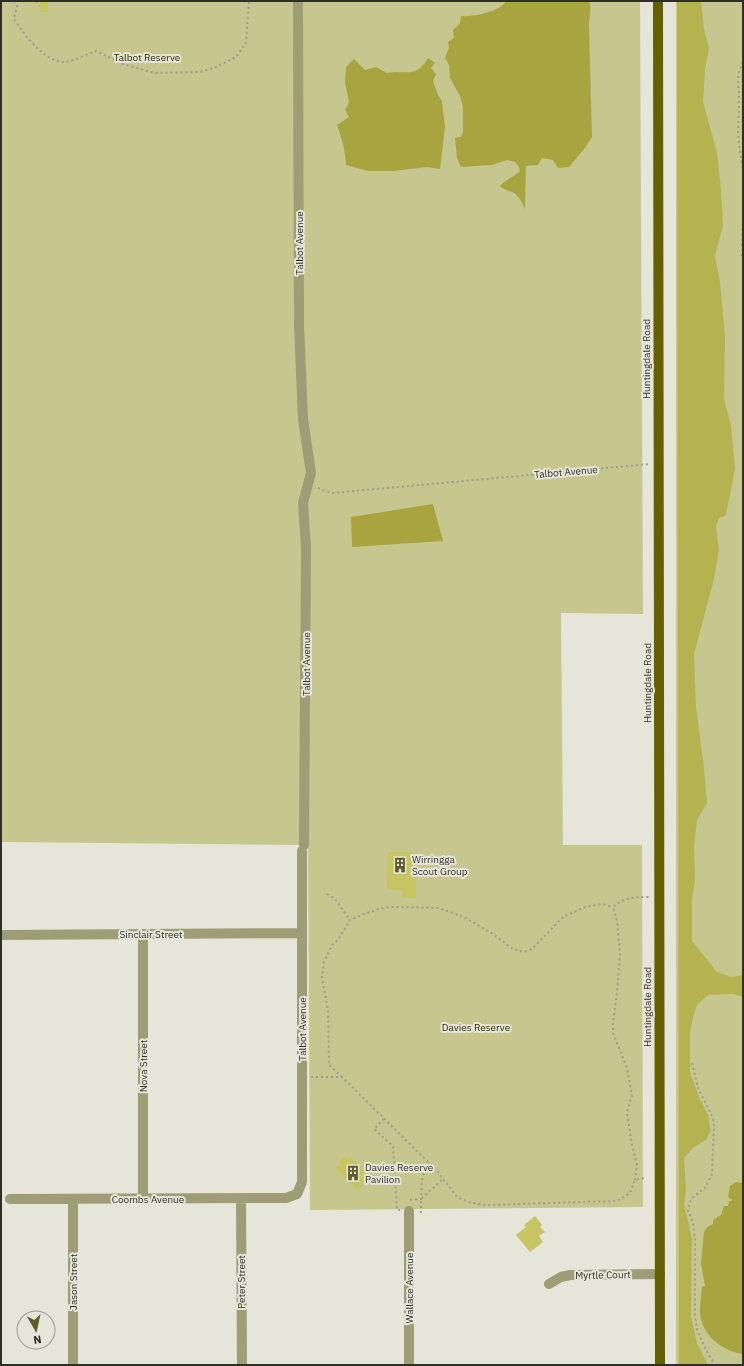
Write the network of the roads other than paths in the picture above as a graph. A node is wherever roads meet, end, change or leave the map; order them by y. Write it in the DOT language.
graph roads {
  1 [pos="298,1"];
  2 [pos="658,1"];
  3 [pos="302,933"];
  4 [pos="143,934"];
  5 [pos="1,935"];
  6 [pos="143,1198"];
  7 [pos="286,1198"];
  8 [pos="10,1199"];
  9 [pos="73,1199"];
  10 [pos="241,1199"];
  11 [pos="409,1211"];
  12 [pos="660,1274"];
  13 [pos="549,1284"];
  14 [pos="73,1365"];
  15 [pos="242,1365"];
  16 [pos="409,1365"];
  17 [pos="660,1365"];
  1 -- 3 [label="street, Talbot Avenue"];
  2 -- 12 [label="main road, Huntingdale Road"];
  3 -- 4 [label="street, Sinclair Street"];
  3 -- 7 [label="street, Talbot Avenue"];
  4 -- 5 [label="street, Sinclair Street"];
  4 -- 6 [label="street, Nova Street"];
  6 -- 9 [label="street, Coombs Avenue"];
  6 -- 10 [label="street, Coombs Avenue"];
  7 -- 10 [label="street, Coombs Avenue"];
  8 -- 9 [label="street, Coombs Avenue"];
  9 -- 14 [label="street, Jason Street"];
  10 -- 15 [label="street, Peter Street"];
  11 -- 16 [label="street, Wallace Avenue"];
  12 -- 13 [label="street, Myrtle Court"];
  12 -- 17 [label="main road, Huntingdale Road"];
}
